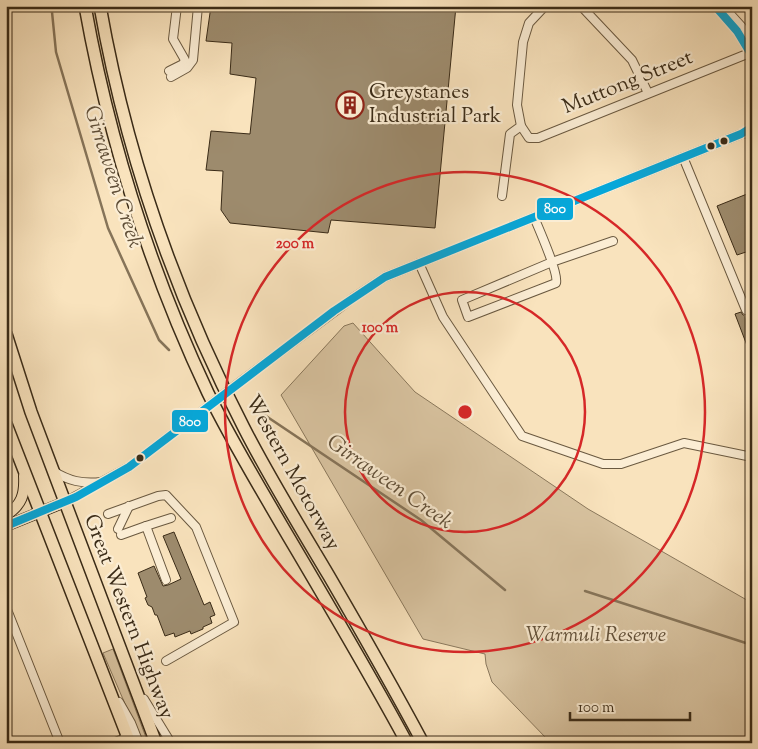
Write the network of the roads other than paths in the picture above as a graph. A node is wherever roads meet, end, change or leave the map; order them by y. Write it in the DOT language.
graph roads {
  1 [pos="85,6"];
  2 [pos="100,6"];
  3 [pos="177,6"];
  4 [pos="198,6"];
  5 [pos="545,6"];
  6 [pos="581,6"];
  7 [pos="715,6"];
  8 [pos="723,6"];
  9 [pos="752,43"];
  10 [pos="751,54"];
  11 [pos="648,94"];
  12 [pos="521,126"];
  13 [pos="752,127"];
  14 [pos="752,132"];
  15 [pos="741,134"];
  16 [pos="683,157"];
  17 [pos="502,196"];
  18 [pos="534,217"];
  19 [pos="612,241"];
  20 [pos="552,262"];
  21 [pos="419,263"];
  22 [pos="746,310"];
  23 [pos="6,334"];
  24 [pos="6,424"];
  25 [pos="752,457"];
  26 [pos="53,471"];
  27 [pos="24,473"];
  28 [pos="106,481"];
  29 [pos="65,502"];
  30 [pos="129,506"];
  31 [pos="40,512"];
  32 [pos="108,514"];
  33 [pos="6,515"];
  34 [pos="171,518"];
  35 [pos="6,526"];
  36 [pos="146,526"];
  37 [pos="166,580"];
  38 [pos="6,607"];
  39 [pos="166,661"];
  40 [pos="104,678"];
  41 [pos="133,682"];
  42 [pos="129,740"];
  43 [pos="60,743"];
  44 [pos="113,743"];
  45 [pos="139,743"];
  46 [pos="156,743"];
  47 [pos="171,743"];
  48 [pos="407,743"];
  49 [pos="423,743"];
  1 -- 48 [label="highway, Western Motorway"];
  2 -- 49 [label="highway, Western Motorway"];
  3 -- 4 [label="street"];
  5 -- 12 [label="street"];
  6 -- 11 [label="street"];
  7 -- 10 [label="street"];
  8 -- 9 [label="street"];
  10 -- 11 [label="street, Muttong Street"];
  11 -- 12 [label="street, Muttong Street"];
  12 -- 17 [label="street"];
  13 -- 15 [label="street"];
  14 -- 15 [label="street"];
  15 -- 16 [label="street"];
  16 -- 18 [label="street"];
  16 -- 22 [label="street"];
  18 -- 20 [label="street"];
  18 -- 21 [label="street"];
  19 -- 20 [label="street"];
  20 -- 20 [label="street"];
  21 -- 25 [label="street"];
  21 -- 28 [label="street, bridge"];
  23 -- 26 [label="highway, Great Western Highway"];
  24 -- 27 [label="highway, Great Western Highway"];
  26 -- 28 [label="street"];
  26 -- 29 [label="highway, Great Western Highway"];
  27 -- 31 [label="highway, Great Western Highway"];
  27 -- 33 [label="main road"];
  28 -- 29 [label="street"];
  29 -- 31 [label="main road"];
  29 -- 41 [label="highway, Great Western Highway"];
  30 -- 32 [label="street"];
  30 -- 36 [label="street"];
  30 -- 39 [label="street"];
  31 -- 35 [label="main road"];
  31 -- 40 [label="highway, Great Western Highway"];
  34 -- 36 [label="street"];
  36 -- 37 [label="street"];
  38 -- 43 [label="street"];
  40 -- 42 [label="highway, Great Western Highway"];
  40 -- 45 [label="street"];
  41 -- 46 [label="highway, Great Western Highway"];
  41 -- 47 [label="street"];
  42 -- 44 [label="street"];
}
